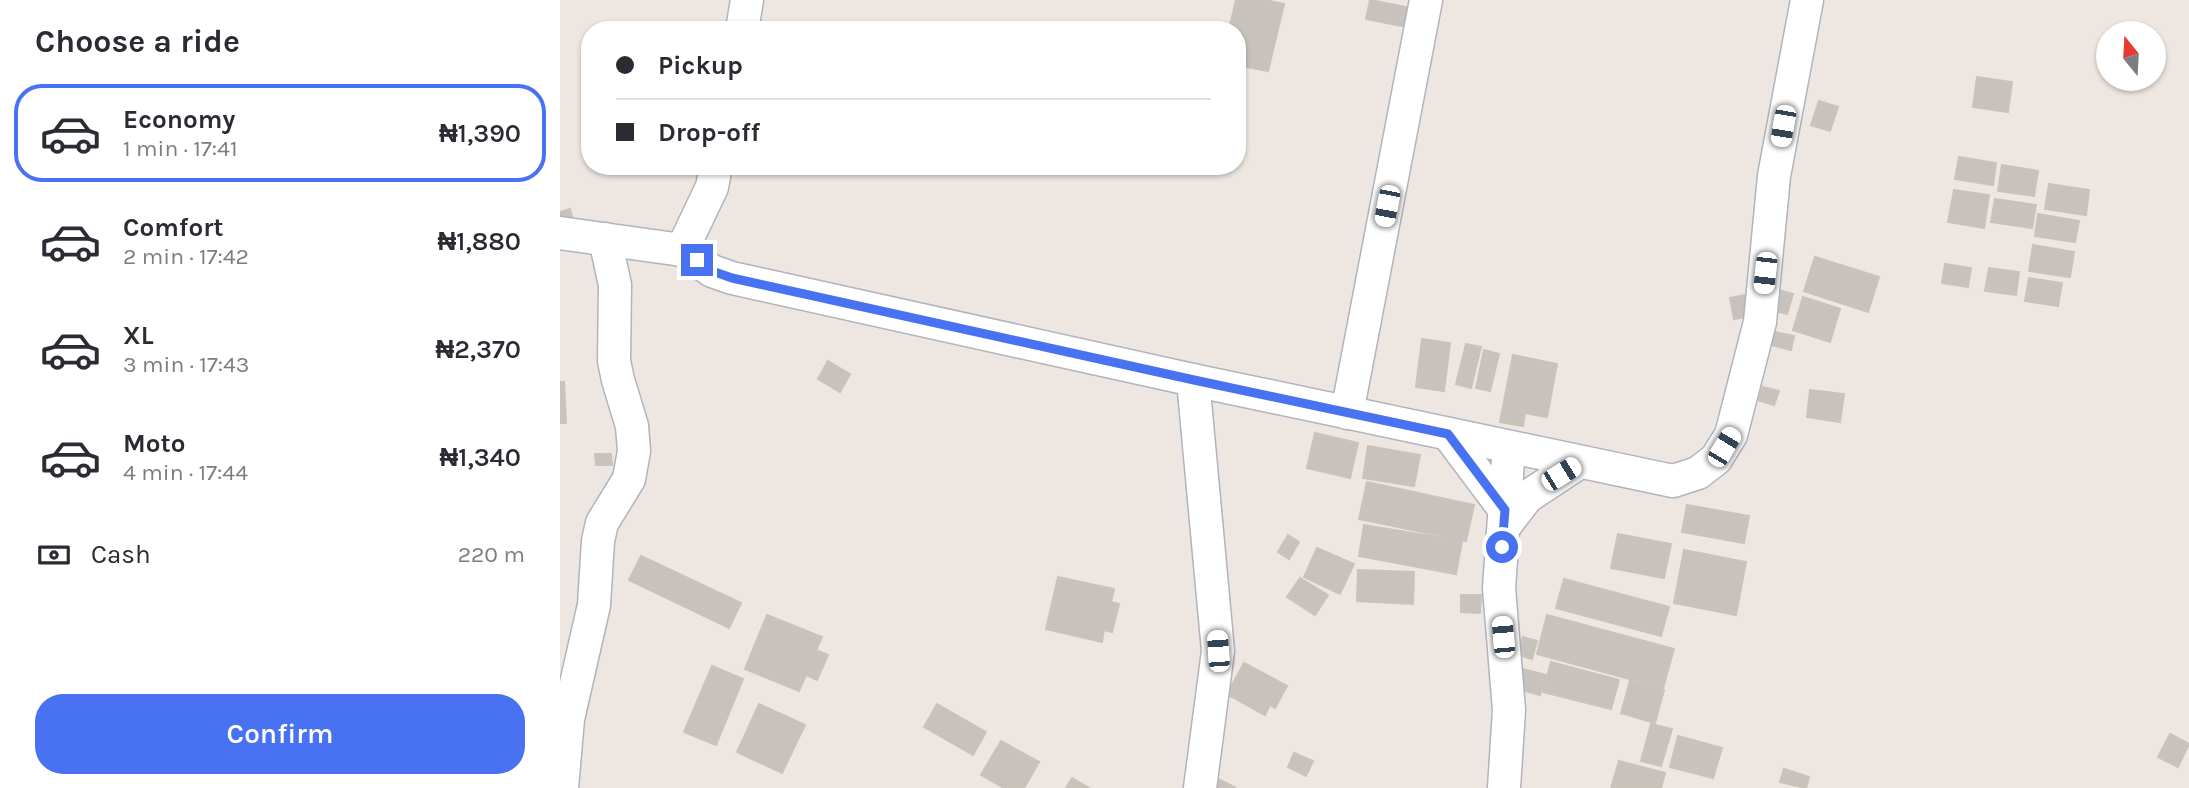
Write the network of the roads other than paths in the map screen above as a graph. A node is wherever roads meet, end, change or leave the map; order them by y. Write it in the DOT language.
graph roads {
  1 [pos="747,0"];
  2 [pos="1426,0"];
  3 [pos="1807,0"];
  4 [pos="744,21"];
  5 [pos="714,175"];
  6 [pos="560,233"];
  7 [pos="605,239"];
  8 [pos="682,250"];
  9 [pos="1194,380"];
  10 [pos="1347,413"];
  11 [pos="1448,434"];
  12 [pos="1508,447"];
  13 [pos="1580,462"];
  14 [pos="1504,519"];
  15 [pos="562,788"];
  16 [pos="1200,788"];
  17 [pos="1504,788"];
  1 -- 4 [label="street"];
  2 -- 10 [label="street"];
  3 -- 13 [label="street"];
  5 -- 8 [label="street"];
  6 -- 7 [label="street"];
  7 -- 8 [label="street"];
  7 -- 15 [label="street"];
  8 -- 9 [label="street"];
  9 -- 10 [label="street"];
  9 -- 16 [label="street"];
  10 -- 11 [label="street"];
  11 -- 12 [label="street"];
  11 -- 14 [label="street"];
  12 -- 13 [label="street"];
  12 -- 14 [label="street"];
  13 -- 14 [label="street"];
  14 -- 17 [label="street"];
}
